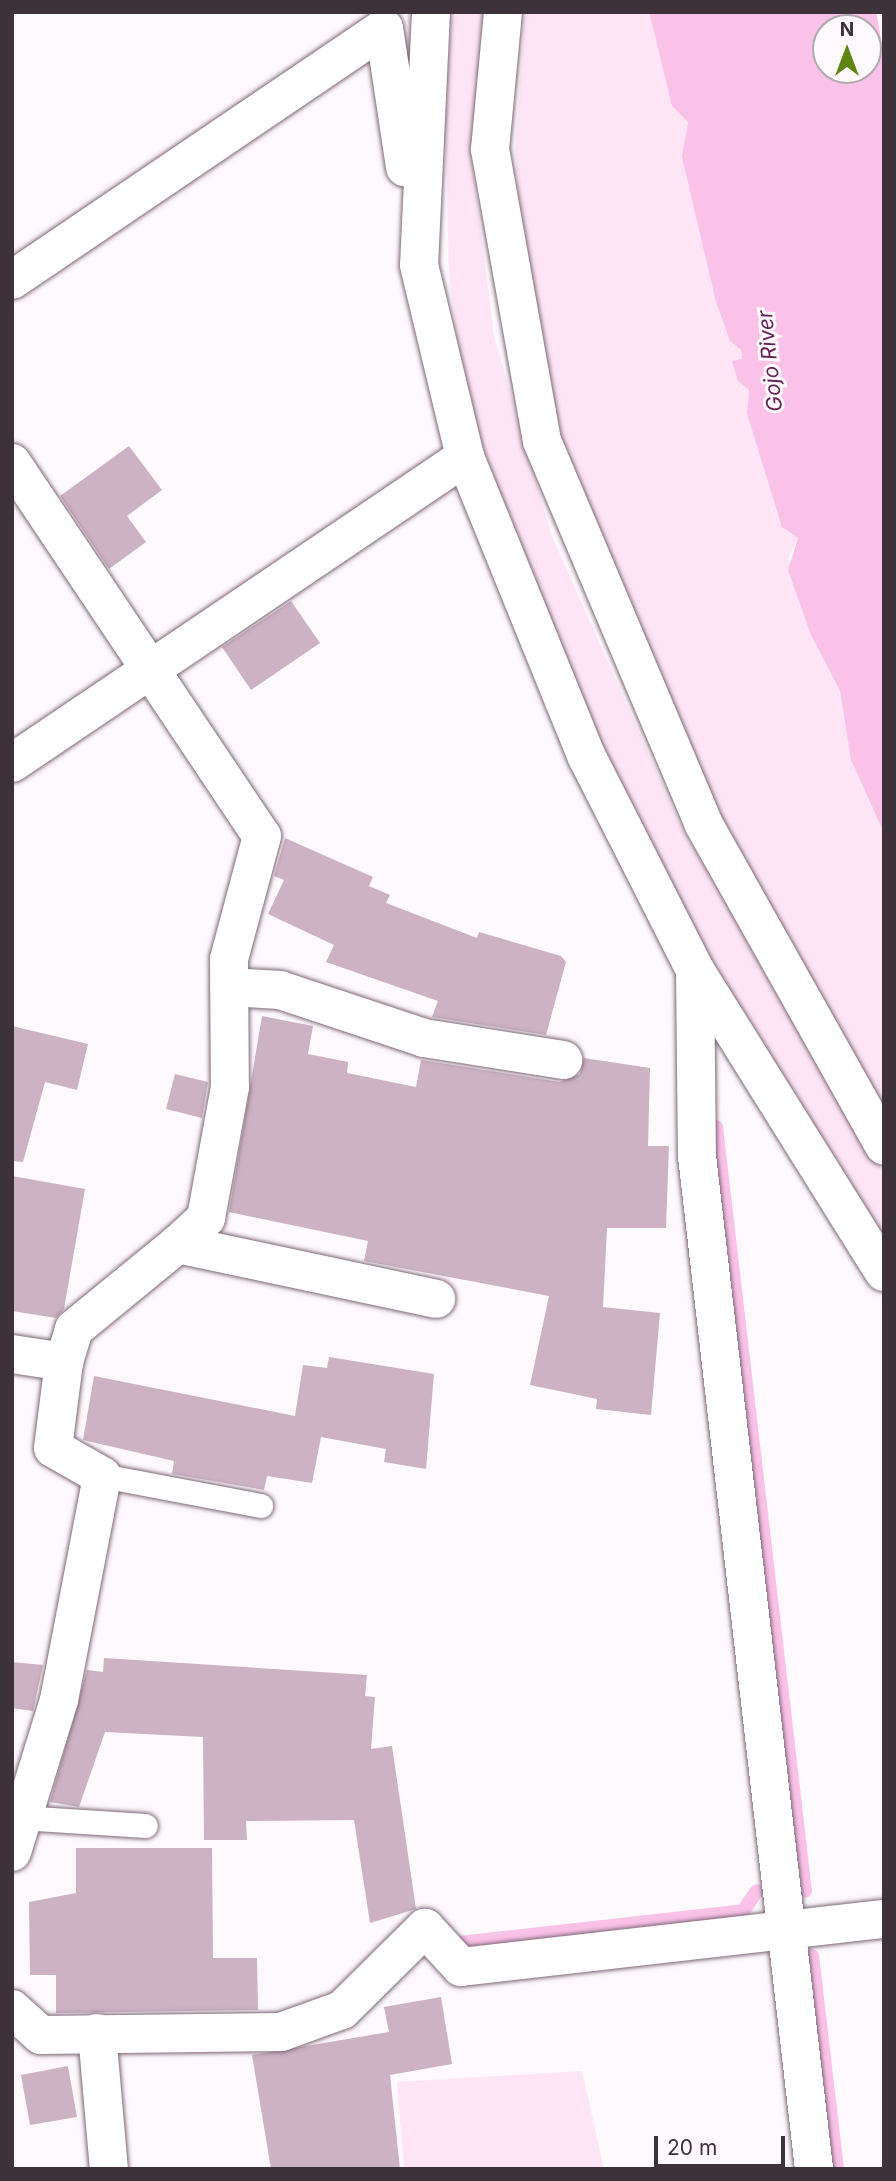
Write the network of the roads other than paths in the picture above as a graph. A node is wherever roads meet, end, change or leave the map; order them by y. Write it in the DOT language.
graph roads {
  1 [pos="431,12"];
  2 [pos="503,12"];
  3 [pos="419,265"];
  4 [pos="12,280"];
  5 [pos="464,457"];
  6 [pos="12,463"];
  7 [pos="150,670"];
  8 [pos="12,763"];
  9 [pos="695,970"];
  10 [pos="229,987"];
  11 [pos="563,1060"];
  12 [pos="884,1146"];
  13 [pos="178,1244"];
  14 [pos="884,1272"];
  15 [pos="436,1299"];
  16 [pos="12,1354"];
  17 [pos="64,1362"];
  18 [pos="102,1476"];
  19 [pos="261,1506"];
  20 [pos="19,1807"];
  21 [pos="146,1826"];
  22 [pos="884,1919"];
  23 [pos="787,1930"];
  24 [pos="12,2009"];
  25 [pos="97,2033"];
  26 [pos="109,2169"];
  27 [pos="814,2169"];
  1 -- 3 [label="street"];
  2 -- 12 [label="street"];
  3 -- 4 [label="street"];
  3 -- 5 [label="street"];
  5 -- 7 [label="street"];
  5 -- 9 [label="street"];
  6 -- 7 [label="street"];
  7 -- 8 [label="street"];
  7 -- 10 [label="street"];
  9 -- 14 [label="street"];
  9 -- 23 [label="street"];
  10 -- 11 [label="street"];
  10 -- 13 [label="street"];
  13 -- 15 [label="street"];
  13 -- 17 [label="street"];
  16 -- 17 [label="street"];
  17 -- 18 [label="street"];
  18 -- 19 [label="lane"];
  18 -- 20 [label="street"];
  20 -- 21 [label="lane"];
  22 -- 23 [label="street"];
  23 -- 25 [label="street"];
  23 -- 27 [label="street"];
  24 -- 25 [label="street"];
  25 -- 26 [label="street"];
}
